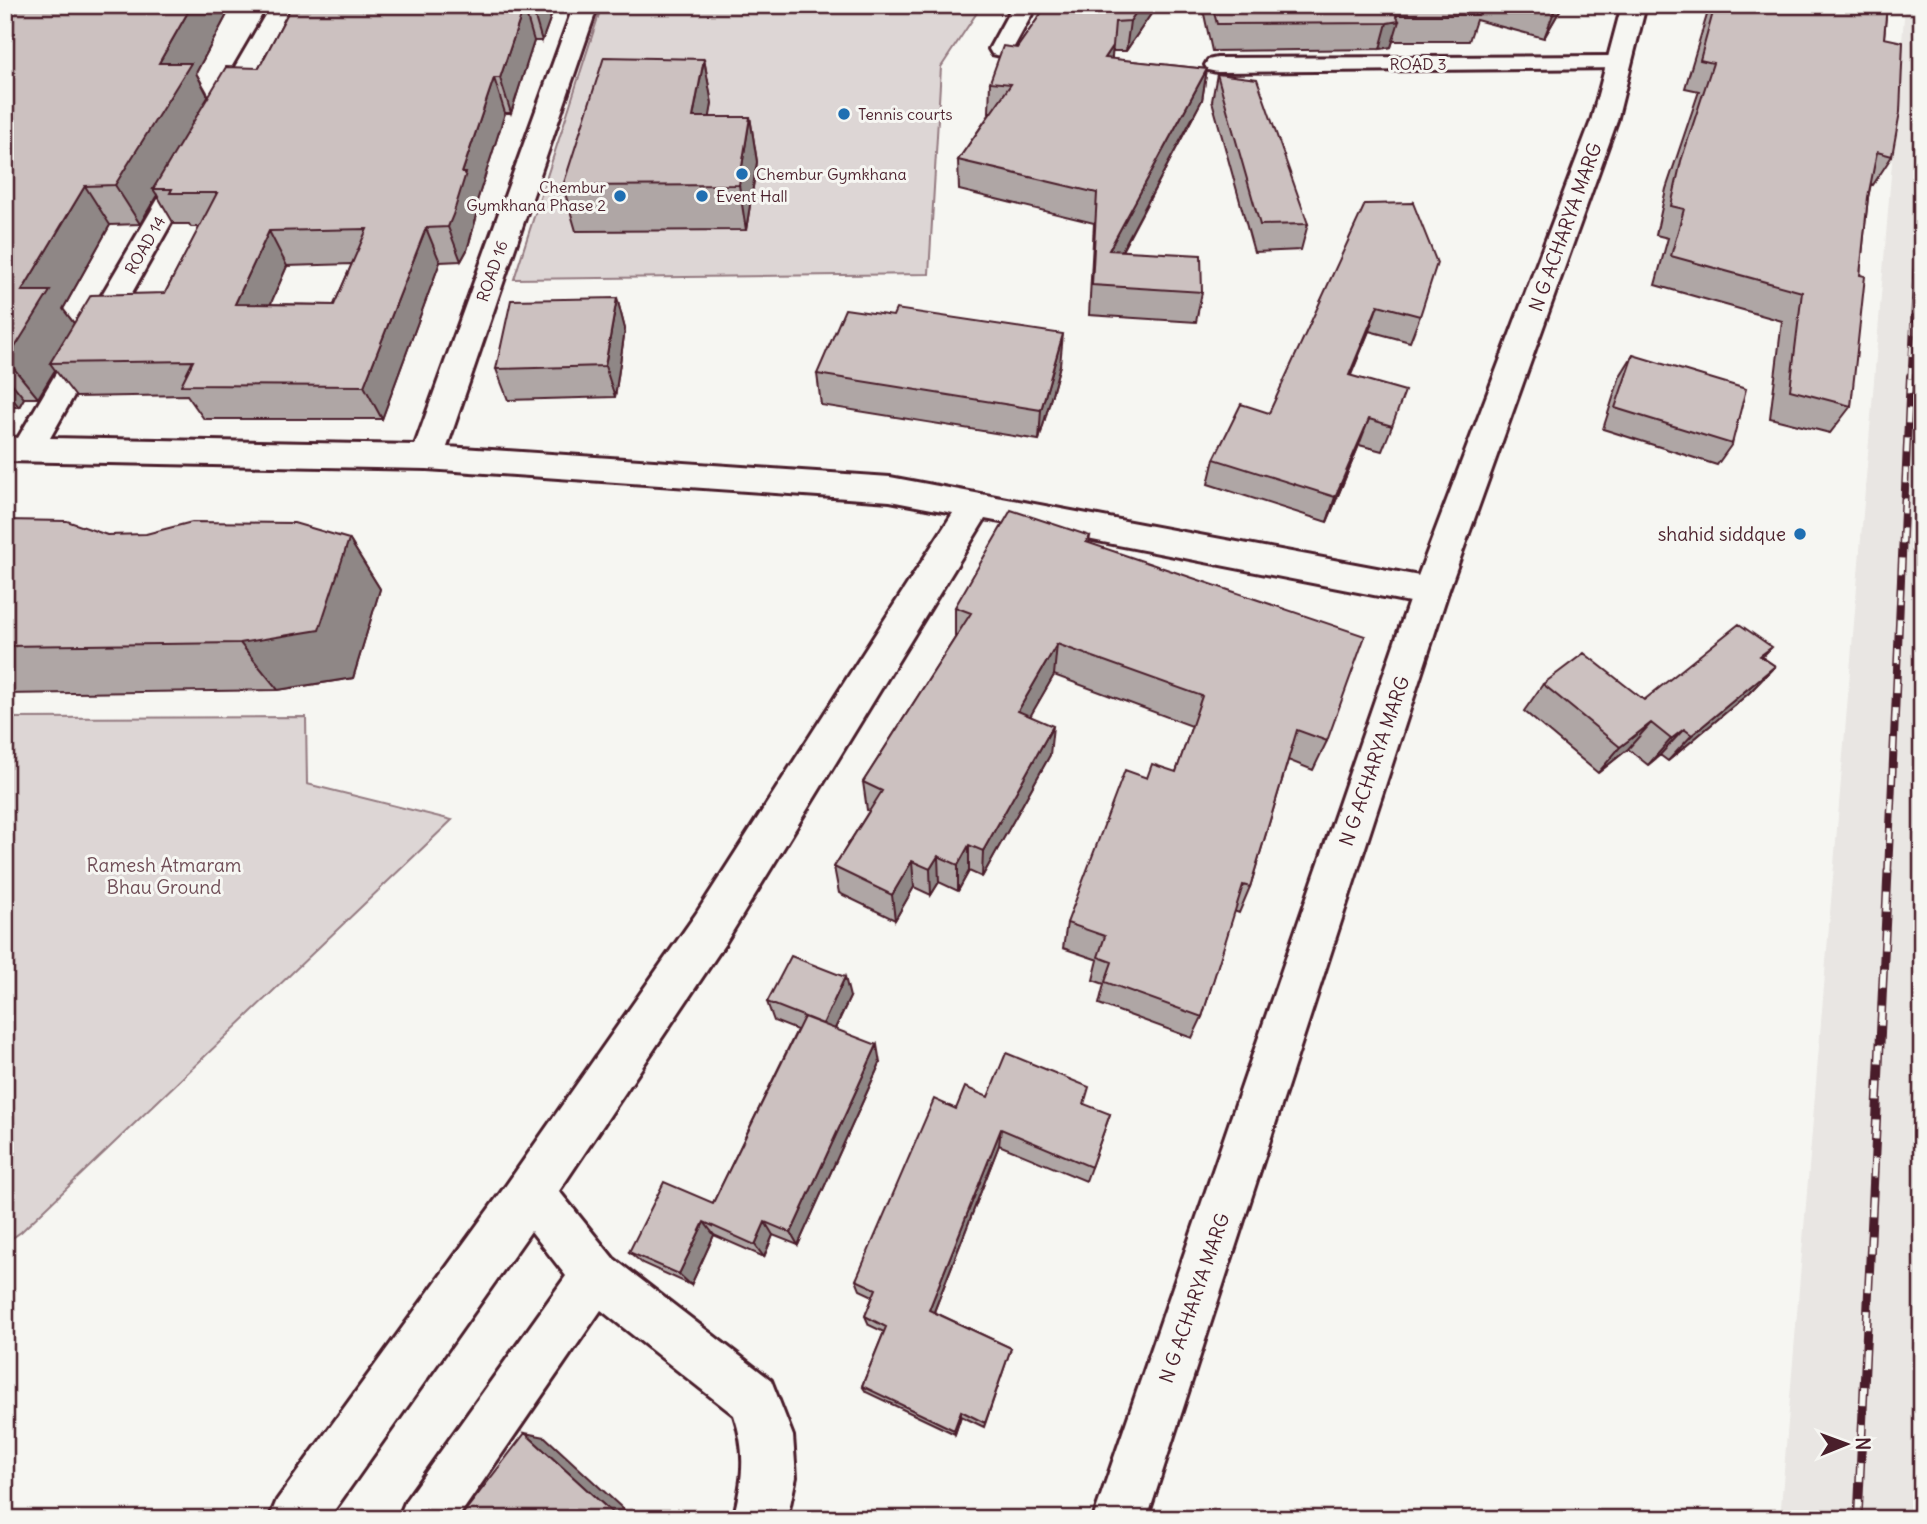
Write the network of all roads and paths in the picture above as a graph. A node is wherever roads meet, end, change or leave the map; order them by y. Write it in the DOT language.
graph roads {
  1 [pos="283,5"];
  2 [pos="586,5"];
  3 [pos="1025,5"];
  4 [pos="1634,5"];
  5 [pos="1001,49"];
  6 [pos="1618,63"];
  7 [pos="1217,65"];
  8 [pos="17,449"];
  9 [pos="427,457"];
  10 [pos="975,507"];
  11 [pos="1430,592"];
  12 [pos="524,1201"];
  13 [pos="596,1275"];
  14 [pos="296,1519"];
  15 [pos="425,1519"];
  16 [pos="760,1519"];
  17 [pos="1120,1519"];
  1 -- 8 [label="street, ROAD 14"];
  2 -- 9 [label="street, ROAD 16"];
  3 -- 5 [label="street"];
  4 -- 6 [label="street, N G ACHARYA MARG"];
  6 -- 7 [label="street, ROAD 3"];
  6 -- 11 [label="street, N G ACHARYA MARG"];
  8 -- 9 [label="street"];
  9 -- 10 [label="street"];
  10 -- 11 [label="street"];
  10 -- 12 [label="street"];
  11 -- 17 [label="street, N G ACHARYA MARG"];
  12 -- 13 [label="street"];
  12 -- 14 [label="street"];
  13 -- 15 [label="street"];
  13 -- 16 [label="street"];
}
